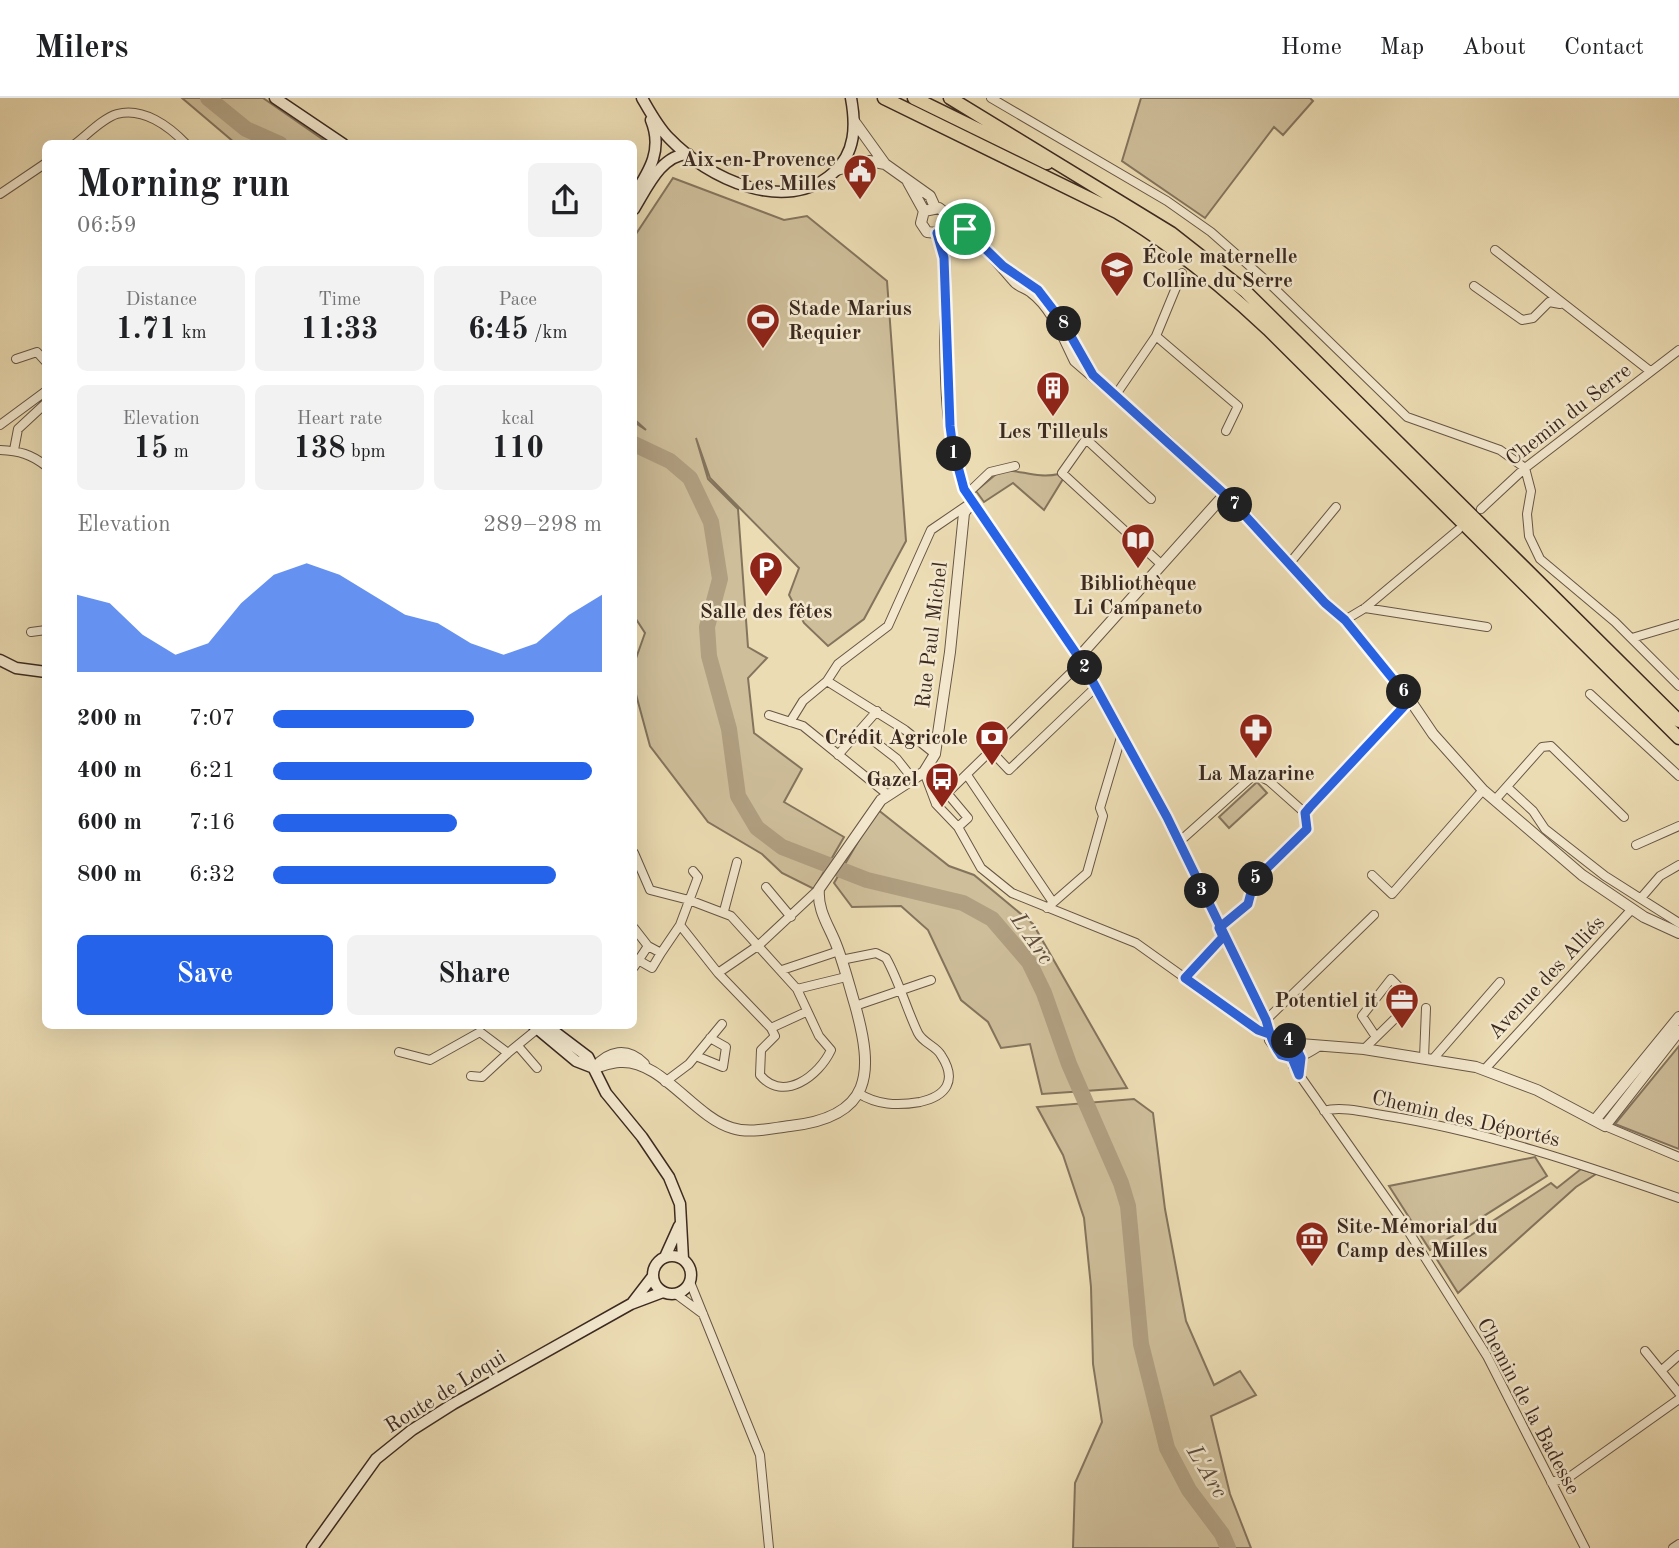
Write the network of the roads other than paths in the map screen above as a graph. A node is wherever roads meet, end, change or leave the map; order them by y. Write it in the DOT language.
graph roads {
  1 [pos="275,98"];
  2 [pos="851,98"];
  3 [pos="884,98"];
  4 [pos="914,98"];
  5 [pos="950,98"];
  6 [pos="991,98"];
  7 [pos="643,99"];
  8 [pos="854,121"];
  9 [pos="80,140"];
  10 [pos="182,140"];
  11 [pos="337,140"];
  12 [pos="688,154"];
  13 [pos="885,164"];
  14 [pos="42,166"];
  15 [pos="837,170"];
  16 [pos="906,178"];
  17 [pos="637,190"];
  18 [pos="1107,193"];
  19 [pos="0,194"];
  20 [pos="637,205"];
  21 [pos="935,207"];
  22 [pos="924,211"];
  23 [pos="946,216"];
  24 [pos="965,229"];
  25 [pos="941,231"];
  26 [pos="1495,250"];
  27 [pos="1182,273"];
  28 [pos="1474,286"];
  29 [pos="1563,305"];
  30 [pos="1156,336"];
  31 [pos="1679,350"];
  32 [pos="42,358"];
  33 [pos="16,359"];
  34 [pos="1650,371"];
  35 [pos="42,394"];
  36 [pos="1115,396"];
  37 [pos="42,407"];
  38 [pos="0,425"];
  39 [pos="1226,431"];
  40 [pos="0,450"];
  41 [pos="14,450"];
  42 [pos="42,463"];
  43 [pos="1015,466"];
  44 [pos="1525,468"];
  45 [pos="1225,494"];
  46 [pos="970,498"];
  47 [pos="1151,499"];
  48 [pos="1336,507"];
  49 [pos="1481,509"];
  50 [pos="1458,530"];
  51 [pos="1289,564"];
  52 [pos="1162,565"];
  53 [pos="1365,608"];
  54 [pos="1345,620"];
  55 [pos="1679,624"];
  56 [pos="1487,627"];
  57 [pos="42,631"];
  58 [pos="31,632"];
  59 [pos="1632,638"];
  60 [pos="1610,652"];
  61 [pos="1081,659"];
  62 [pos="0,660"];
  63 [pos="42,671"];
  64 [pos="827,681"];
  65 [pos="1679,686"];
  66 [pos="1096,687"];
  67 [pos="1590,694"];
  68 [pos="1410,700"];
  69 [pos="877,711"];
  70 [pos="1679,712"];
  71 [pos="769,715"];
  72 [pos="1679,721"];
  73 [pos="790,722"];
  74 [pos="861,731"];
  75 [pos="1122,734"];
  76 [pos="1679,738"];
  77 [pos="992,752"];
  78 [pos="935,754"];
  79 [pos="838,755"];
  80 [pos="923,772"];
  81 [pos="967,775"];
  82 [pos="1679,776"];
  83 [pos="912,778"];
  84 [pos="1508,789"];
  85 [pos="1483,790"];
  86 [pos="947,793"];
  87 [pos="887,794"];
  88 [pos="1495,800"];
  89 [pos="936,804"];
  90 [pos="1305,813"];
  91 [pos="1624,817"];
  92 [pos="1679,826"];
  93 [pos="958,827"];
  94 [pos="1179,842"];
  95 [pos="1636,845"];
  96 [pos="737,862"];
  97 [pos="1679,864"];
  98 [pos="693,871"];
  99 [pos="1373,875"];
  100 [pos="637,876"];
  101 [pos="822,886"];
  102 [pos="766,887"];
  103 [pos="1641,898"];
  104 [pos="689,900"];
  105 [pos="1049,905"];
  106 [pos="1632,909"];
  107 [pos="724,911"];
  108 [pos="1374,915"];
  109 [pos="792,917"];
  110 [pos="1679,923"];
  111 [pos="680,925"];
  112 [pos="637,932"];
  113 [pos="1221,932"];
  114 [pos="1679,933"];
  115 [pos="759,944"];
  116 [pos="648,946"];
  117 [pos="661,953"];
  118 [pos="840,955"];
  119 [pos="637,962"];
  120 [pos="637,963"];
  121 [pos="782,970"];
  122 [pos="718,973"];
  123 [pos="846,977"];
  124 [pos="1185,978"];
  125 [pos="931,980"];
  126 [pos="1500,982"];
  127 [pos="797,989"];
  128 [pos="901,990"];
  129 [pos="855,1006"];
  130 [pos="1426,1008"];
  131 [pos="806,1012"];
  132 [pos="1679,1017"];
  133 [pos="1266,1020"];
  134 [pos="722,1024"];
  135 [pos="771,1028"];
  136 [pos="538,1029"];
  137 [pos="542,1029"];
  138 [pos="1679,1031"];
  139 [pos="1269,1033"];
  140 [pos="1376,1037"];
  141 [pos="710,1038"];
  142 [pos="1294,1043"];
  143 [pos="518,1046"];
  144 [pos="1318,1046"];
  145 [pos="1364,1049"];
  146 [pos="399,1052"];
  147 [pos="508,1053"];
  148 [pos="696,1056"];
  149 [pos="1296,1058"];
  150 [pos="1428,1058"];
  151 [pos="594,1068"];
  152 [pos="537,1069"];
  153 [pos="1485,1069"];
  154 [pos="471,1076"];
  155 [pos="665,1082"];
  156 [pos="858,1093"];
  157 [pos="1324,1111"];
  158 [pos="1595,1120"];
  159 [pos="1605,1126"];
  160 [pos="1679,1157"];
  161 [pos="1679,1198"];
  162 [pos="681,1220"];
  163 [pos="666,1257"];
  164 [pos="683,1259"];
  165 [pos="653,1276"];
  166 [pos="690,1282"];
  167 [pos="663,1292"];
  168 [pos="676,1294"];
  169 [pos="631,1304"];
  170 [pos="708,1319"];
  171 [pos="1646,1351"];
  172 [pos="1679,1355"];
  173 [pos="1662,1370"];
  174 [pos="1677,1390"];
  175 [pos="1679,1399"];
  176 [pos="1551,1482"];
  177 [pos="1679,1544"];
  178 [pos="312,1548"];
  179 [pos="769,1548"];
  180 [pos="1585,1548"];
  181 [pos="1673,1548"];
  1 -- 11 [label="main road"];
  2 -- 8 [label="main road"];
  3 -- 76 [label="highway"];
  4 -- 18 [label="highway"];
  5 -- 18 [label="highway"];
  6 -- 44 [label="street"];
  7 -- 12 [label="main road"];
  7 -- 17 [label="main road"];
  8 -- 13 [label="street"];
  8 -- 15 [label="main road"];
  9 -- 10 [label="street"];
  12 -- 15 [label="main road"];
  12 -- 20 [label="main road"];
  13 -- 15 [label="street"];
  13 -- 16 [label="street"];
  14 -- 19 [label="street"];
  16 -- 21 [label="street"];
  16 -- 22 [label="street"];
  18 -- 60 [label="highway"];
  21 -- 22 [label="street"];
  21 -- 23 [label="street"];
  22 -- 25 [label="street"];
  23 -- 24 [label="street"];
  23 -- 25 [label="street"];
  24 -- 25 [label="street"];
  24 -- 36 [label="street"];
  25 -- 46 [label="street"];
  26 -- 29 [label="street"];
  27 -- 30 [label="street"];
  28 -- 29 [label="street"];
  29 -- 34 [label="street"];
  30 -- 36 [label="street"];
  30 -- 39 [label="street"];
  31 -- 34 [label="street, Chemin du Serre"];
  32 -- 33 [label="street"];
  34 -- 44 [label="street, Chemin du Serre"];
  35 -- 38 [label="street"];
  36 -- 45 [label="street"];
  37 -- 41 [label="street"];
  40 -- 41 [label="street"];
  41 -- 42 [label="street"];
  43 -- 46 [label="street"];
  44 -- 49 [label="street, Chemin du Serre"];
  44 -- 59 [label="street"];
  45 -- 51 [label="street"];
  45 -- 52 [label="street"];
  46 -- 61 [label="street"];
  46 -- 64 [label="street"];
  46 -- 78 [label="street, Rue Paul Michel"];
  47 -- 52 [label="street"];
  48 -- 51 [label="street"];
  50 -- 53 [label="street"];
  51 -- 54 [label="street"];
  52 -- 61 [label="street"];
  53 -- 54 [label="street"];
  53 -- 56 [label="street"];
  54 -- 68 [label="street"];
  55 -- 59 [label="street"];
  57 -- 58 [label="street"];
  59 -- 65 [label="street"];
  60 -- 70 [label="highway"];
  60 -- 72 [label="highway"];
  61 -- 66 [label="street"];
  61 -- 77 [label="street"];
  62 -- 63 [label="main road"];
  64 -- 69 [label="street"];
  64 -- 73 [label="street"];
  66 -- 75 [label="street"];
  66 -- 77 [label="street"];
  67 -- 82 [label="street"];
  68 -- 85 [label="street"];
  68 -- 90 [label="street"];
  69 -- 74 [label="street"];
  69 -- 78 [label="street"];
  71 -- 73 [label="street"];
  73 -- 79 [label="street"];
  74 -- 79 [label="street"];
  74 -- 83 [label="street"];
  75 -- 94 [label="street"];
  75 -- 105 [label="street"];
  77 -- 81 [label="street"];
  78 -- 80 [label="street, Rue Paul Michel"];
  79 -- 87 [label="street"];
  80 -- 83 [label="street"];
  80 -- 89 [label="street"];
  81 -- 86 [label="street"];
  81 -- 105 [label="street"];
  83 -- 87 [label="street"];
  84 -- 88 [label="street"];
  84 -- 91 [label="street"];
  84 -- 103 [label="street"];
  85 -- 88 [label="street"];
  85 -- 99 [label="street"];
  86 -- 89 [label="street"];
  86 -- 93 [label="street"];
  87 -- 101 [label="street"];
  88 -- 106 [label="street"];
  89 -- 93 [label="street"];
  90 -- 94 [label="street"];
  90 -- 113 [label="street"];
  92 -- 95 [label="street"];
  93 -- 105 [label="street"];
  94 -- 113 [label="street"];
  96 -- 107 [label="street"];
  97 -- 103 [label="street"];
  98 -- 104 [label="street"];
  100 -- 104 [label="street"];
  101 -- 109 [label="street"];
  101 -- 118 [label="street"];
  102 -- 109 [label="street"];
  103 -- 110 [label="street"];
  104 -- 107 [label="street"];
  104 -- 111 [label="street"];
  105 -- 124 [label="street"];
  106 -- 114 [label="street"];
  106 -- 153 [label="street, Avenue des Alliés"];
  107 -- 115 [label="street"];
  108 -- 133 [label="street"];
  109 -- 115 [label="street"];
  111 -- 117 [label="street"];
  111 -- 122 [label="street"];
  112 -- 116 [label="street"];
  113 -- 124 [label="street"];
  113 -- 133 [label="street"];
  115 -- 121 [label="street"];
  115 -- 122 [label="street"];
  116 -- 117 [label="street"];
  116 -- 119 [label="street"];
  117 -- 120 [label="street"];
  118 -- 121 [label="street"];
  118 -- 123 [label="street"];
  118 -- 128 [label="street"];
  121 -- 127 [label="street"];
  122 -- 135 [label="street"];
  123 -- 127 [label="street"];
  123 -- 129 [label="street"];
  124 -- 139 [label="street"];
  125 -- 128 [label="street"];
  126 -- 150 [label="street"];
  127 -- 131 [label="street"];
  128 -- 129 [label="street"];
  128 -- 156 [label="street"];
  129 -- 156 [label="street"];
  130 -- 150 [label="street"];
  131 -- 135 [label="street"];
  131 -- 135 [label="street"];
  132 -- 158 [label="street"];
  133 -- 139 [label="street"];
  134 -- 141 [label="street"];
  136 -- 143 [label="street"];
  137 -- 151 [label="main road"];
  138 -- 159 [label="street"];
  139 -- 142 [label="street"];
  139 -- 149 [label="street"];
  140 -- 140 [label="street"];
  140 -- 145 [label="street"];
  141 -- 148 [label="street"];
  141 -- 148 [label="street"];
  142 -- 144 [label="street"];
  142 -- 149 [label="street, Chemin de la Badesse"];
  143 -- 147 [label="street"];
  143 -- 152 [label="street"];
  144 -- 145 [label="street"];
  144 -- 149 [label="street"];
  145 -- 150 [label="street"];
  146 -- 147 [label="street"];
  147 -- 154 [label="street"];
  148 -- 155 [label="street"];
  149 -- 157 [label="street, Chemin de la Badesse"];
  150 -- 153 [label="street"];
  151 -- 155 [label="street"];
  151 -- 162 [label="main road"];
  153 -- 158 [label="street"];
  155 -- 156 [label="street"];
  157 -- 161 [label="street, Chemin des Déportés"];
  157 -- 176 [label="street, Chemin de la Badesse"];
  158 -- 159 [label="street"];
  159 -- 160 [label="street"];
  162 -- 163 [label="main road"];
  162 -- 164 [label="main road"];
  163 -- 164 [label="main road"];
  163 -- 165 [label="main road"];
  164 -- 166 [label="main road"];
  165 -- 167 [label="main road"];
  165 -- 169 [label="main road, Route de Loqui"];
  166 -- 168 [label="main road"];
  166 -- 170 [label="street"];
  167 -- 168 [label="main road"];
  167 -- 169 [label="main road, Route de Loqui"];
  168 -- 170 [label="street"];
  169 -- 178 [label="main road, Route de Loqui"];
  170 -- 179 [label="street"];
  171 -- 173 [label="street"];
  172 -- 173 [label="street"];
  173 -- 174 [label="street"];
  175 -- 176 [label="street"];
  176 -- 180 [label="street, Chemin de la Badesse"];
  177 -- 181 [label="street"];
}
